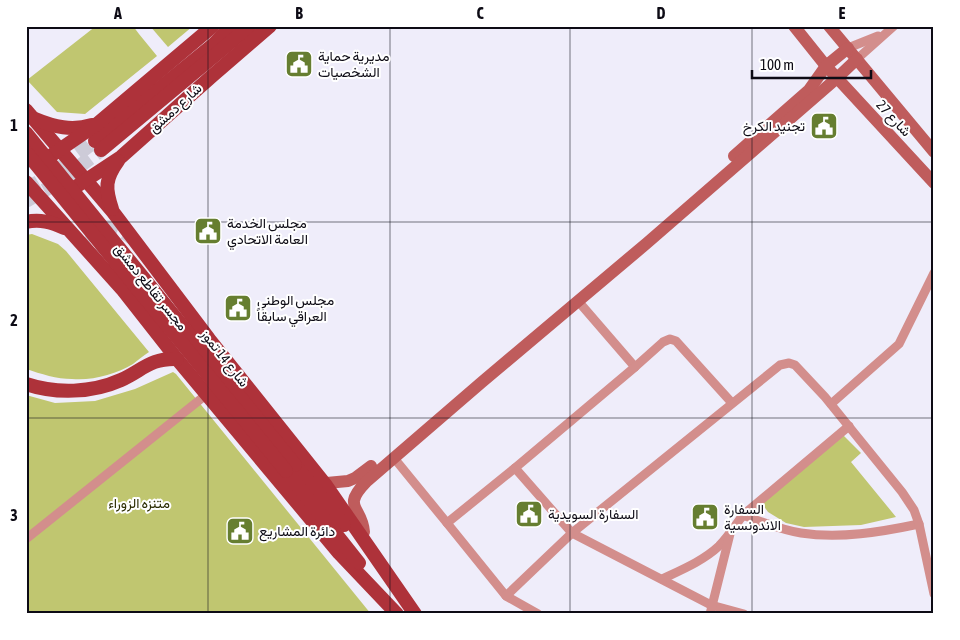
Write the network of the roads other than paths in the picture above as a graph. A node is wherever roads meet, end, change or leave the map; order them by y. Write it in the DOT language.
graph roads {
  1 [pos="213,26"];
  2 [pos="232,26"];
  3 [pos="250,26"];
  4 [pos="270,26"];
  5 [pos="794,26"];
  6 [pos="829,26"];
  7 [pos="894,26"];
  8 [pos="885,34"];
  9 [pos="848,48"];
  10 [pos="857,59"];
  11 [pos="826,66"];
  12 [pos="837,78"];
  13 [pos="30,114"];
  14 [pos="97,124"];
  15 [pos="26,133"];
  16 [pos="26,152"];
  17 [pos="56,152"];
  18 [pos="934,152"];
  19 [pos="121,157"];
  20 [pos="28,175"];
  21 [pos="81,183"];
  22 [pos="934,183"];
  23 [pos="51,202"];
  24 [pos="113,212"];
  25 [pos="26,217"];
  26 [pos="26,222"];
  27 [pos="70,232"];
  28 [pos="934,273"];
  29 [pos="578,301"];
  30 [pos="177,359"];
  31 [pos="635,367"];
  32 [pos="26,384"];
  33 [pos="207,394"];
  34 [pos="732,403"];
  35 [pos="831,404"];
  36 [pos="849,426"];
  37 [pos="394,458"];
  38 [pos="290,468"];
  39 [pos="515,468"];
  40 [pos="310,484"];
  41 [pos="325,484"];
  42 [pos="743,515"];
  43 [pos="447,523"];
  44 [pos="919,524"];
  45 [pos="572,533"];
  46 [pos="731,533"];
  47 [pos="26,539"];
  48 [pos="359,546"];
  49 [pos="339,553"];
  50 [pos="662,580"];
  51 [pos="934,594"];
  52 [pos="506,596"];
  53 [pos="710,610"];
  54 [pos="398,614"];
  55 [pos="415,614"];
  56 [pos="538,614"];
  57 [pos="744,614"];
  1 -- 14 [label="main road"];
  2 -- 3 [label="main road, شارع دمشق"];
  4 -- 19 [label="main road, شارع دمشق"];
  5 -- 11 [label="street, شارع 27"];
  6 -- 9 [label="street, شارع 27"];
  7 -- 8 [label="street"];
  8 -- 9 [label="street"];
  8 -- 10 [label="street"];
  9 -- 10 [label="street, شارع 27"];
  9 -- 11 [label="street"];
  10 -- 12 [label="street"];
  10 -- 18 [label="street, شارع 27"];
  11 -- 12 [label="street, شارع 27"];
  11 -- 41 [label="street"];
  12 -- 22 [label="street, شارع 27"];
  12 -- 29 [label="street"];
  13 -- 14 [label="main road"];
  13 -- 17 [label="main road, شارع 14 تموز"];
  14 -- 17 [label="main road"];
  15 -- 38 [label="main road, مجسر تقاطع دمشق, bridge"];
  16 -- 38 [label="main road, مجسر تقاطع دمشق, bridge"];
  17 -- 21 [label="main road, شارع 14 تموز"];
  19 -- 21 [label="main road, شارع دمشق"];
  19 -- 24 [label="main road"];
  20 -- 23 [label="main road, شارع 14 تموز"];
  21 -- 24 [label="main road, شارع 14 تموز"];
  23 -- 25 [label="main road"];
  23 -- 27 [label="main road, شارع 14 تموز"];
  24 -- 41 [label="main road, شارع 14 تموز"];
  26 -- 27 [label="main road"];
  27 -- 30 [label="main road, شارع 14 تموز"];
  28 -- 35 [label="street"];
  29 -- 31 [label="street"];
  29 -- 37 [label="street"];
  30 -- 32 [label="main road"];
  30 -- 33 [label="main road, شارع 14 تموز"];
  31 -- 34 [label="street"];
  31 -- 39 [label="street"];
  33 -- 47 [label="street"];
  33 -- 49 [label="main road, شارع 14 تموز"];
  34 -- 35 [label="street"];
  34 -- 45 [label="street"];
  35 -- 36 [label="street"];
  36 -- 42 [label="street"];
  36 -- 44 [label="street"];
  37 -- 43 [label="street"];
  37 -- 48 [label="street"];
  38 -- 40 [label="main road, شارع 14 تموز"];
  38 -- 48 [label="main road, شارع 14 تموز"];
  39 -- 43 [label="street"];
  39 -- 45 [label="street"];
  40 -- 41 [label="street"];
  40 -- 48 [label="main road, شارع 14 تموز"];
  41 -- 48 [label="main road, شارع 14 تموز"];
  42 -- 44 [label="street"];
  42 -- 46 [label="street"];
  43 -- 52 [label="street"];
  44 -- 51 [label="street"];
  45 -- 50 [label="street"];
  45 -- 52 [label="street"];
  46 -- 50 [label="street"];
  46 -- 53 [label="street"];
  48 -- 49 [label="main road"];
  48 -- 54 [label="main road, شارع 14 تموز"];
  48 -- 55 [label="main road, شارع 14 تموز"];
  49 -- 54 [label="main road, شارع 14 تموز"];
  50 -- 53 [label="street"];
  52 -- 56 [label="street"];
  53 -- 57 [label="street"];
}
